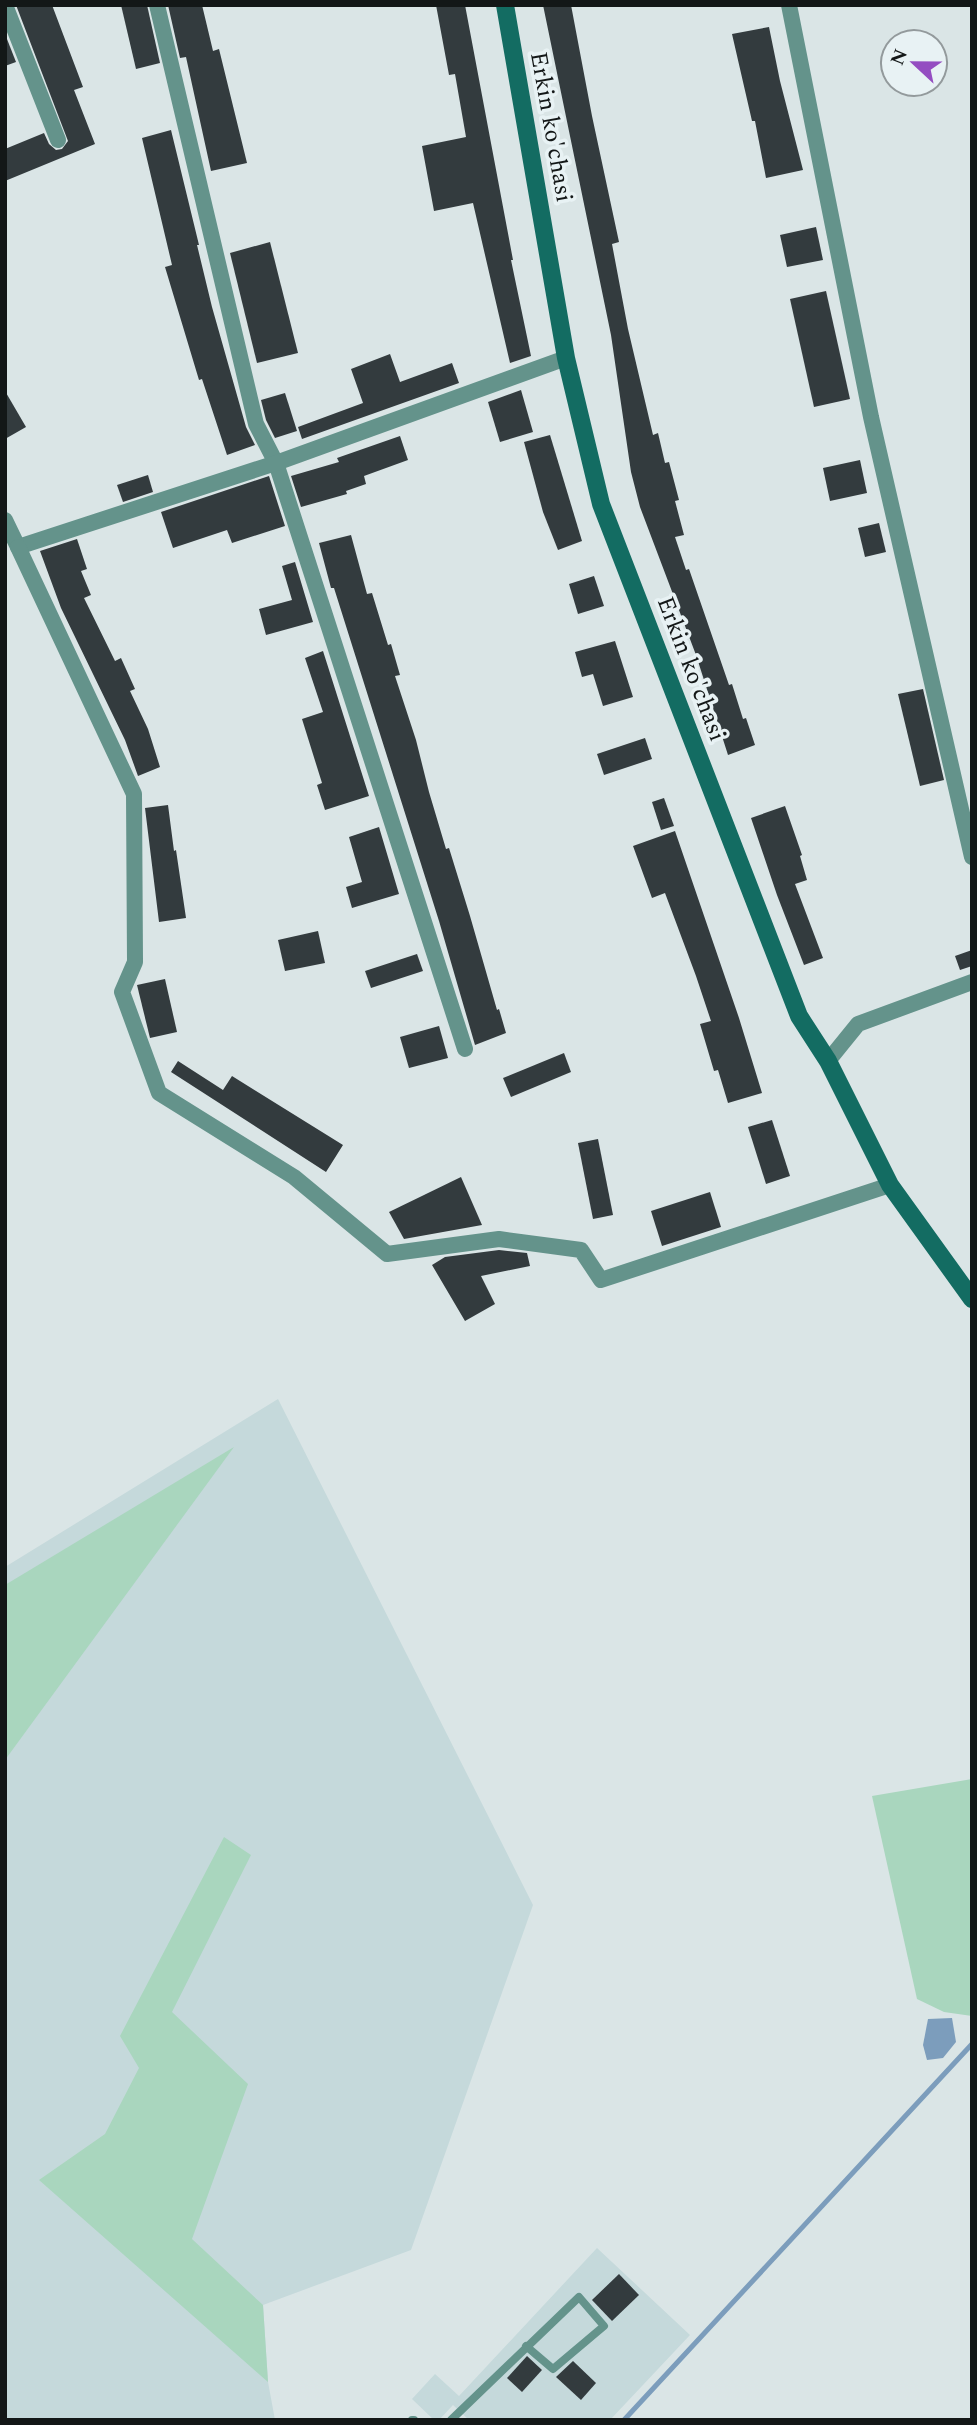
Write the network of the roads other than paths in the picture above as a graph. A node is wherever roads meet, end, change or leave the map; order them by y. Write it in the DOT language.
graph roads {
  1 [pos="5,5"];
  2 [pos="157,5"];
  3 [pos="505,5"];
  4 [pos="789,5"];
  5 [pos="58,140"];
  6 [pos="566,358"];
  7 [pos="276,463"];
  8 [pos="5,520"];
  9 [pos="18,547"];
  10 [pos="972,857"];
  11 [pos="972,982"];
  12 [pos="466,1049"];
  13 [pos="828,1061"];
  14 [pos="890,1185"];
  15 [pos="972,1299"];
  16 [pos="526,2346"];
  17 [pos="456,2418"];
  1 -- 5 [label="street"];
  2 -- 7 [label="street"];
  3 -- 6 [label="main road, Erkin ko'chasi"];
  4 -- 10 [label="street"];
  6 -- 7 [label="street"];
  6 -- 13 [label="main road, Erkin ko'chasi"];
  7 -- 9 [label="street"];
  7 -- 12 [label="street"];
  8 -- 9 [label="street"];
  9 -- 14 [label="street"];
  11 -- 13 [label="street"];
  13 -- 14 [label="main road, Erkin ko'chasi"];
  14 -- 15 [label="main road, Erkin ko'chasi"];
  16 -- 16 [label="lane"];
  16 -- 17 [label="lane"];
}
